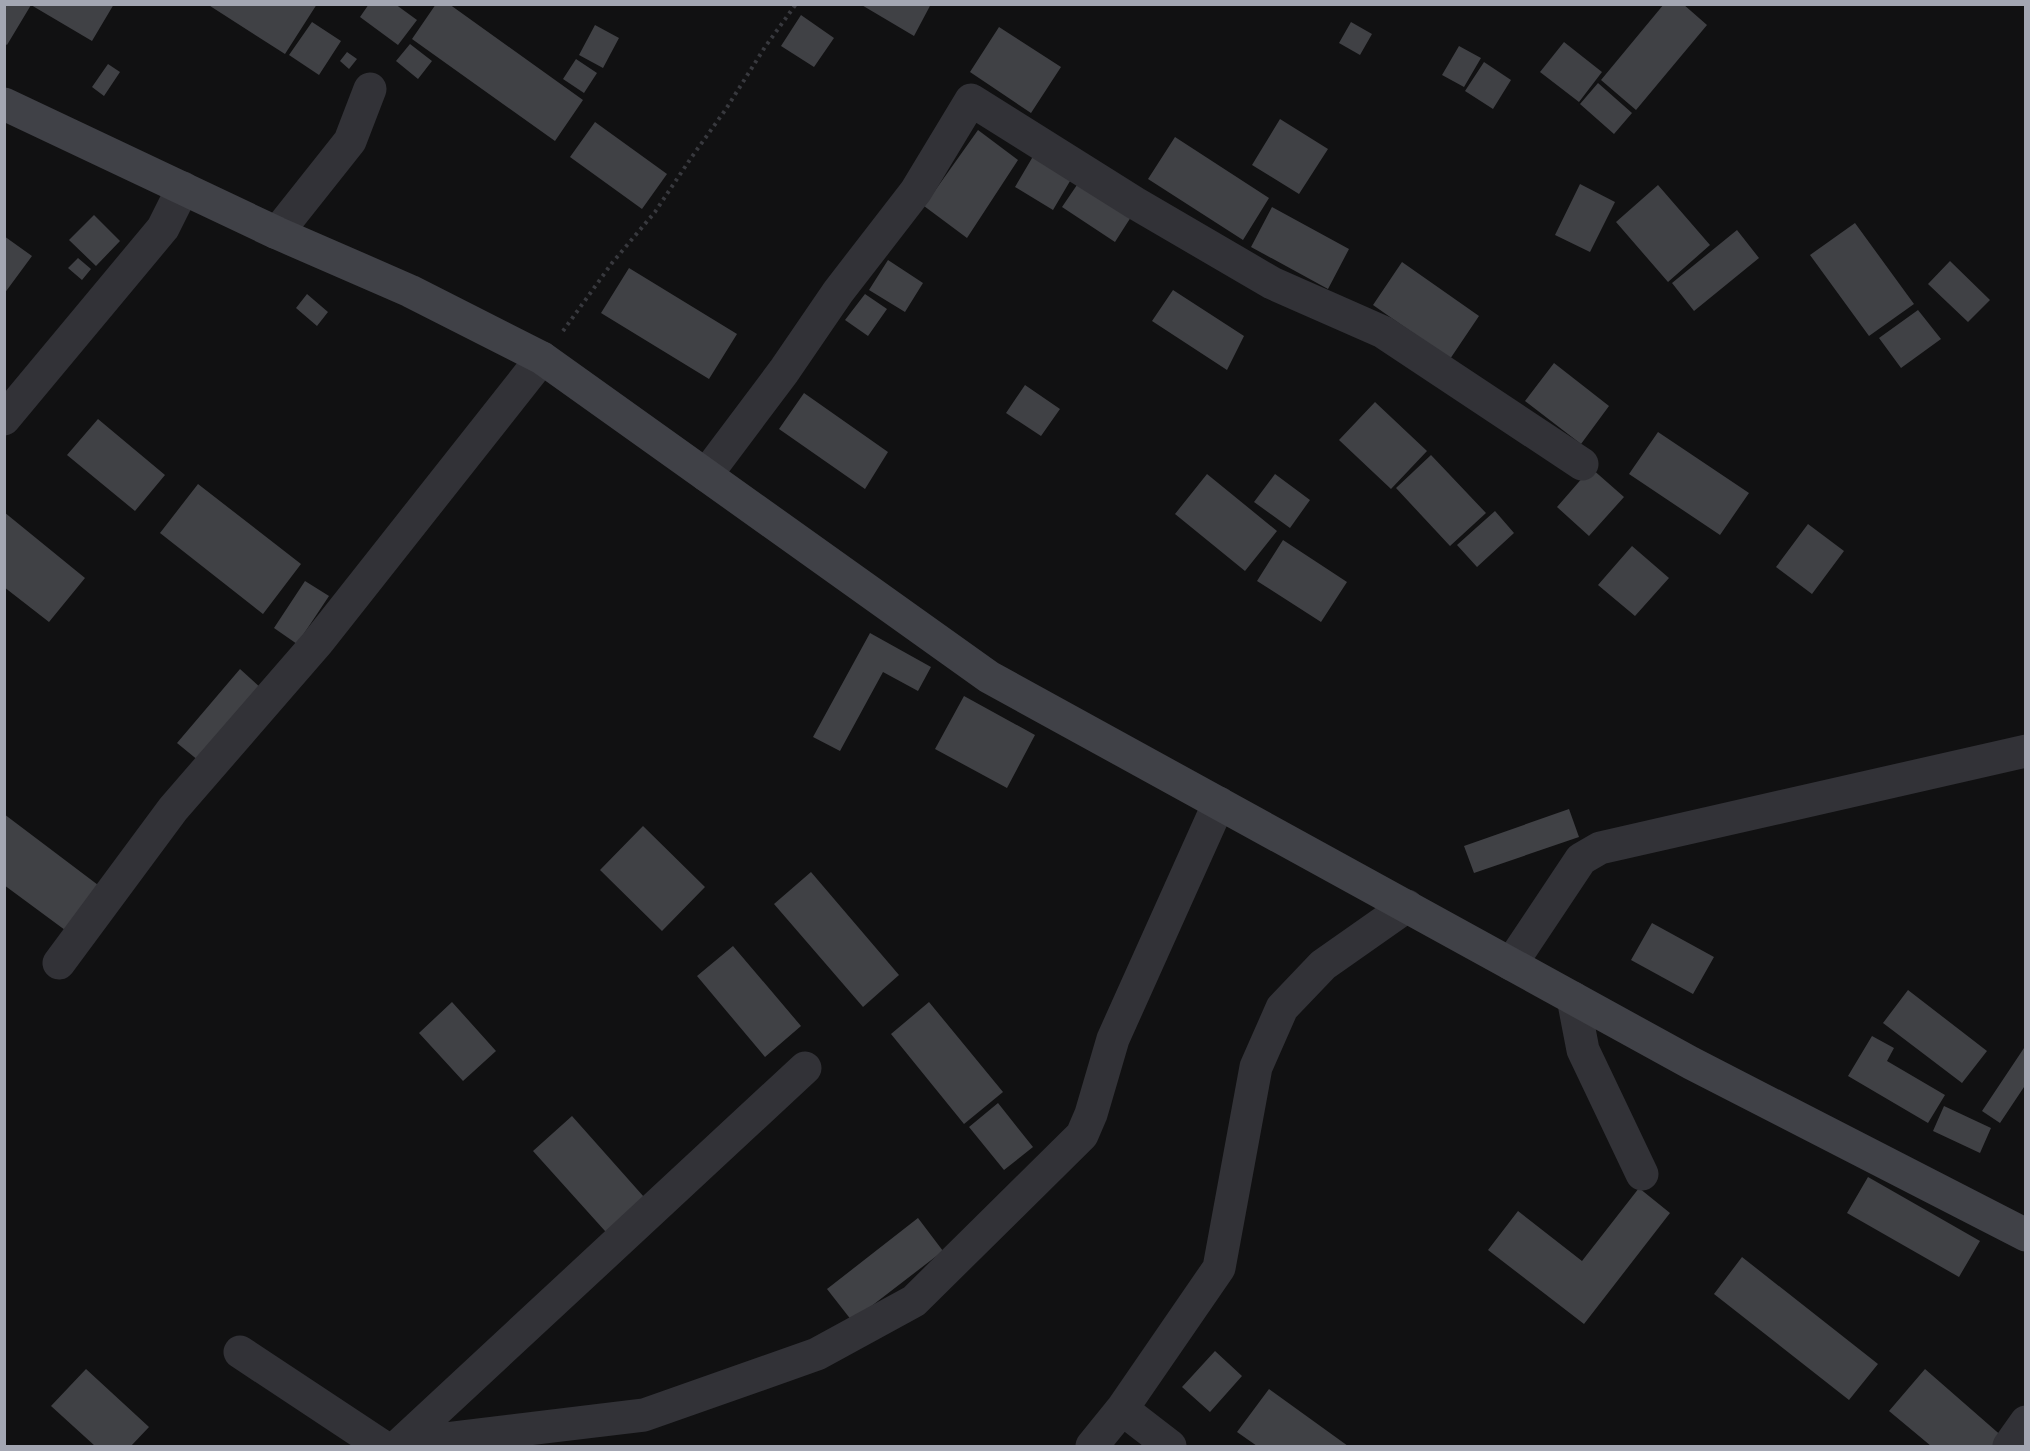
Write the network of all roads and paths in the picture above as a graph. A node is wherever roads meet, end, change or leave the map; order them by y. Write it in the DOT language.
graph roads {
  1 [pos="796,4"];
  2 [pos="370,89"];
  3 [pos="4,104"];
  4 [pos="183,188"];
  5 [pos="277,233"];
  6 [pos="542,358"];
  7 [pos="4,419"];
  8 [pos="1581,464"];
  9 [pos="706,474"];
  10 [pos="2025,751"];
  11 [pos="1219,803"];
  12 [pos="1407,906"];
  13 [pos="59,963"];
  14 [pos="1511,964"];
  15 [pos="1573,998"];
  16 [pos="805,1068"];
  17 [pos="1642,1174"];
  18 [pos="2025,1235"];
  19 [pos="240,1352"];
  20 [pos="1122,1409"];
  21 [pos="2025,1422"];
  22 [pos="382,1446"];
  23 [pos="398,1446"];
  24 [pos="405,1446"];
  25 [pos="1092,1446"];
  26 [pos="1170,1446"];
  27 [pos="2009,1446"];
  1 -- 6 [label="path"];
  2 -- 5 [label="street"];
  3 -- 4 [label="street"];
  4 -- 5 [label="street"];
  4 -- 7 [label="street"];
  5 -- 6 [label="street"];
  6 -- 9 [label="street"];
  6 -- 13 [label="street"];
  8 -- 9 [label="street"];
  9 -- 11 [label="street"];
  10 -- 14 [label="street"];
  11 -- 12 [label="street"];
  11 -- 24 [label="street"];
  12 -- 14 [label="street"];
  12 -- 20 [label="street"];
  14 -- 15 [label="street"];
  15 -- 17 [label="street"];
  15 -- 18 [label="street"];
  16 -- 23 [label="street"];
  19 -- 22 [label="street"];
  20 -- 25 [label="street"];
  20 -- 26 [label="street"];
  21 -- 27 [label="street"];
}
